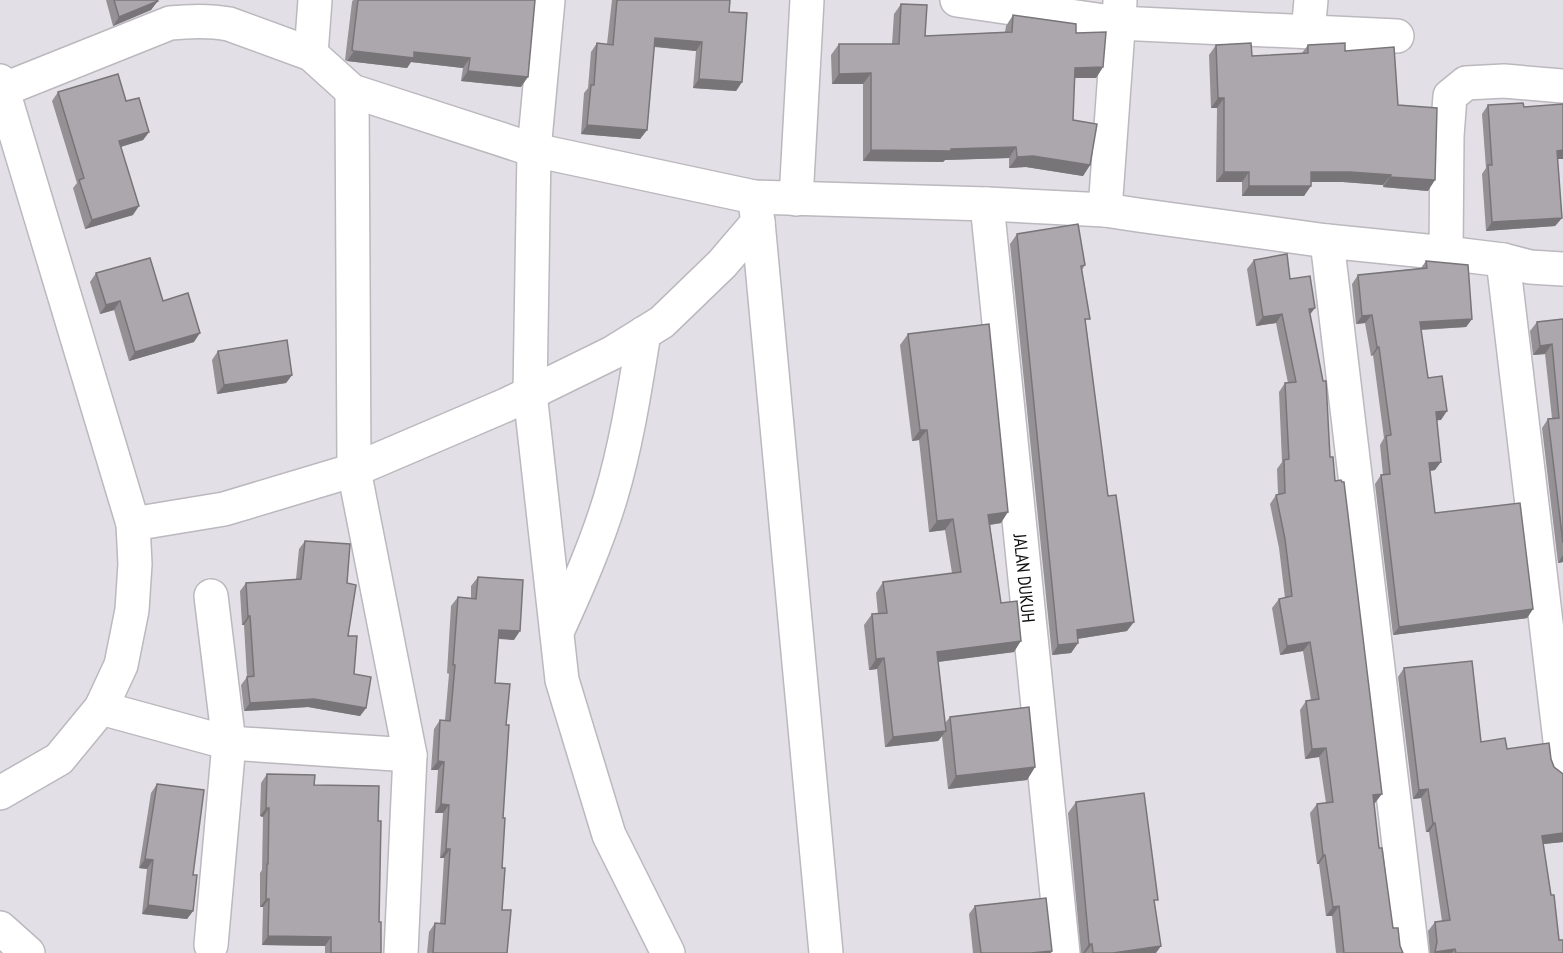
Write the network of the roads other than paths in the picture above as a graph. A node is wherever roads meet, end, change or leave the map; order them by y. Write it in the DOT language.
graph roads {
  1 [pos="315,0"];
  2 [pos="548,0"];
  3 [pos="807,0"];
  4 [pos="957,0"];
  5 [pos="1311,0"];
  6 [pos="1119,11"];
  7 [pos="1308,32"];
  8 [pos="1397,36"];
  9 [pos="311,54"];
  10 [pos="1563,86"];
  11 [pos="1,87"];
  12 [pos="352,91"];
  13 [pos="534,150"];
  14 [pos="796,199"];
  15 [pos="987,204"];
  16 [pos="756,209"];
  17 [pos="1105,210"];
  18 [pos="1327,241"];
  19 [pos="1446,253"];
  20 [pos="1503,260"];
  21 [pos="1563,269"];
  22 [pos="644,333"];
  23 [pos="530,393"];
  24 [pos="354,470"];
  25 [pos="133,524"];
  26 [pos="211,596"];
  27 [pos="556,634"];
  28 [pos="101,708"];
  29 [pos="229,743"];
  30 [pos="410,755"];
  31 [pos="1563,766"];
  32 [pos="0,793"];
  33 [pos="0,928"];
  34 [pos="211,945"];
  35 [pos="28,953"];
  36 [pos="401,953"];
  37 [pos="668,953"];
  38 [pos="826,953"];
  39 [pos="1063,953"];
  40 [pos="1412,953"];
  1 -- 9 [label="street"];
  2 -- 13 [label="street"];
  3 -- 14 [label="street"];
  4 -- 6 [label="street"];
  5 -- 7 [label="street"];
  6 -- 7 [label="street"];
  6 -- 17 [label="street"];
  7 -- 8 [label="street"];
  9 -- 11 [label="street"];
  9 -- 12 [label="street"];
  10 -- 19 [label="street"];
  11 -- 25 [label="street"];
  12 -- 13 [label="street"];
  12 -- 24 [label="street"];
  13 -- 16 [label="street"];
  13 -- 23 [label="street"];
  14 -- 15 [label="street"];
  14 -- 16 [label="street"];
  15 -- 17 [label="street"];
  15 -- 39 [label="street, JALAN DUKUH"];
  16 -- 22 [label="street"];
  16 -- 38 [label="street"];
  17 -- 18 [label="street"];
  18 -- 19 [label="street"];
  18 -- 40 [label="street"];
  19 -- 20 [label="street"];
  20 -- 21 [label="street"];
  20 -- 31 [label="street"];
  22 -- 23 [label="street"];
  22 -- 27 [label="street"];
  23 -- 24 [label="street"];
  23 -- 27 [label="street"];
  24 -- 25 [label="street"];
  24 -- 30 [label="street"];
  25 -- 28 [label="street"];
  26 -- 29 [label="street"];
  27 -- 37 [label="street"];
  28 -- 29 [label="street"];
  28 -- 32 [label="street"];
  29 -- 30 [label="street"];
  29 -- 34 [label="street"];
  30 -- 36 [label="street"];
  33 -- 35 [label="street"];
}
